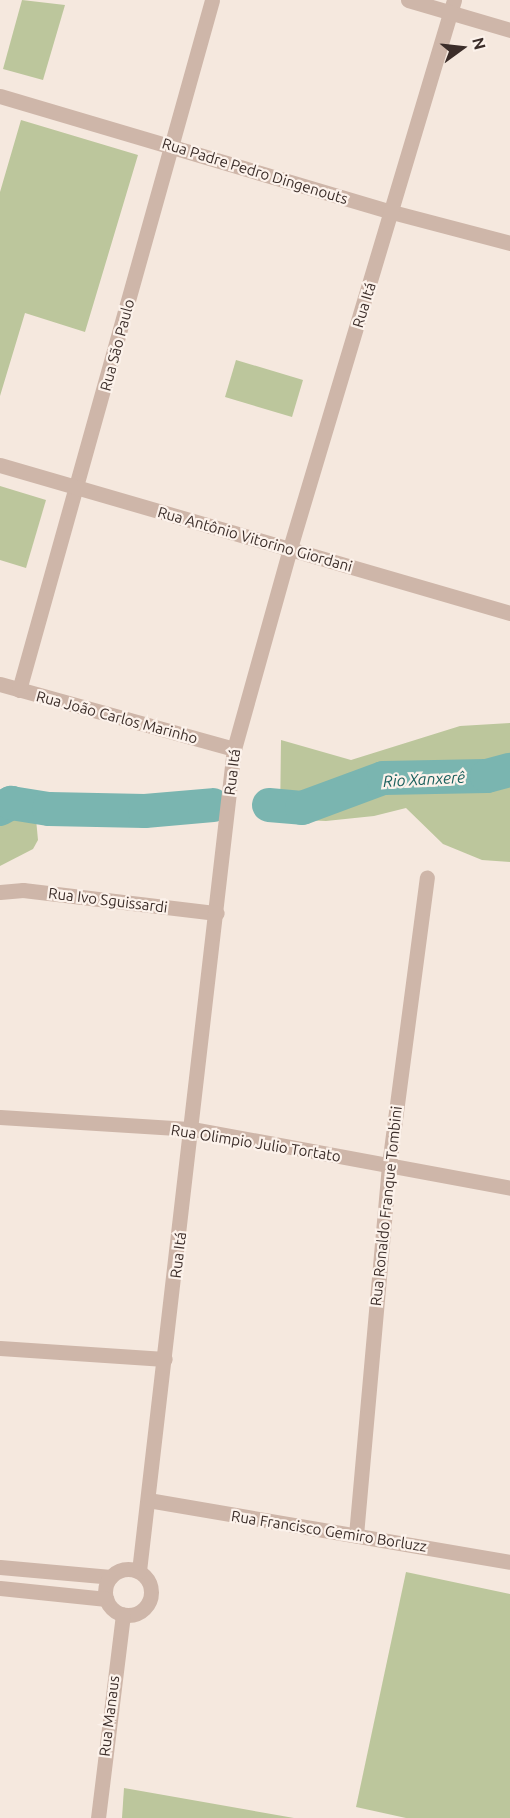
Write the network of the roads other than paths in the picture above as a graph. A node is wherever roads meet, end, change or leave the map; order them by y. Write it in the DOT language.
graph roads {
  1 [pos="212,0"];
  2 [pos="408,0"];
  3 [pos="451,6"];
  4 [pos="510,30"];
  5 [pos="0,96"];
  6 [pos="172,145"];
  7 [pos="392,212"];
  8 [pos="510,243"];
  9 [pos="0,465"];
  10 [pos="78,489"];
  11 [pos="290,548"];
  12 [pos="510,613"];
  13 [pos="0,684"];
  14 [pos="18,690"];
  15 [pos="234,749"];
  16 [pos="427,878"];
  17 [pos="0,892"];
  18 [pos="217,913"];
  19 [pos="0,1117"];
  20 [pos="193,1129"];
  21 [pos="389,1165"];
  22 [pos="510,1188"];
  23 [pos="0,1348"];
  24 [pos="165,1359"];
  25 [pos="148,1500"];
  26 [pos="356,1535"];
  27 [pos="510,1562"];
  28 [pos="0,1567"];
  29 [pos="139,1571"];
  30 [pos="111,1577"];
  31 [pos="0,1588"];
  32 [pos="106,1599"];
  33 [pos="123,1615"];
  34 [pos="98,1818"];
  1 -- 6 [label="street, Rua São Paulo"];
  2 -- 3 [label="street"];
  3 -- 4 [label="street"];
  3 -- 7 [label="street, Rua Itá"];
  5 -- 6 [label="street, Rua Padre Pedro Dingenouts"];
  6 -- 7 [label="street, Rua Padre Pedro Dingenouts"];
  6 -- 10 [label="street, Rua São Paulo"];
  7 -- 8 [label="street, Rua Padre Pedro Dingenouts"];
  7 -- 11 [label="street, Rua Itá"];
  9 -- 10 [label="street, Rua Antônio Vitorino Giordani"];
  10 -- 11 [label="street, Rua Antônio Vitorino Giordani"];
  10 -- 14 [label="street, Rua São Paulo"];
  11 -- 12 [label="street, Rua Antônio Vitorino Giordani"];
  11 -- 15 [label="street, Rua Itá"];
  13 -- 14 [label="street, Rua João Carlos Marinho"];
  14 -- 15 [label="street, Rua João Carlos Marinho"];
  15 -- 18 [label="street, Rua Itá"];
  16 -- 21 [label="street, Rua Ronaldo Franque Tombini"];
  17 -- 18 [label="street, Rua Ivo Sguissardi"];
  18 -- 20 [label="street, Rua Itá"];
  19 -- 20 [label="street, Rua Olimpio Julio Tortato"];
  20 -- 21 [label="street, Rua Olimpio Julio Tortato"];
  20 -- 24 [label="street, Rua Itá"];
  21 -- 22 [label="street, Rua Olimpio Julio Tortato"];
  21 -- 26 [label="street, Rua Ronaldo Franque Tombini"];
  23 -- 24 [label="street"];
  24 -- 25 [label="street, Rua Itá"];
  25 -- 26 [label="street, Rua Francisco Gemiro Borluzz"];
  25 -- 29 [label="street, Rua Itá"];
  26 -- 27 [label="street, Rua Francisco Gemiro Borluzz"];
  28 -- 30 [label="street"];
  29 -- 30 [label="street"];
  29 -- 33 [label="street"];
  30 -- 32 [label="street"];
  31 -- 32 [label="street"];
  32 -- 33 [label="street"];
  33 -- 34 [label="street, Rua Manaus"];
}
